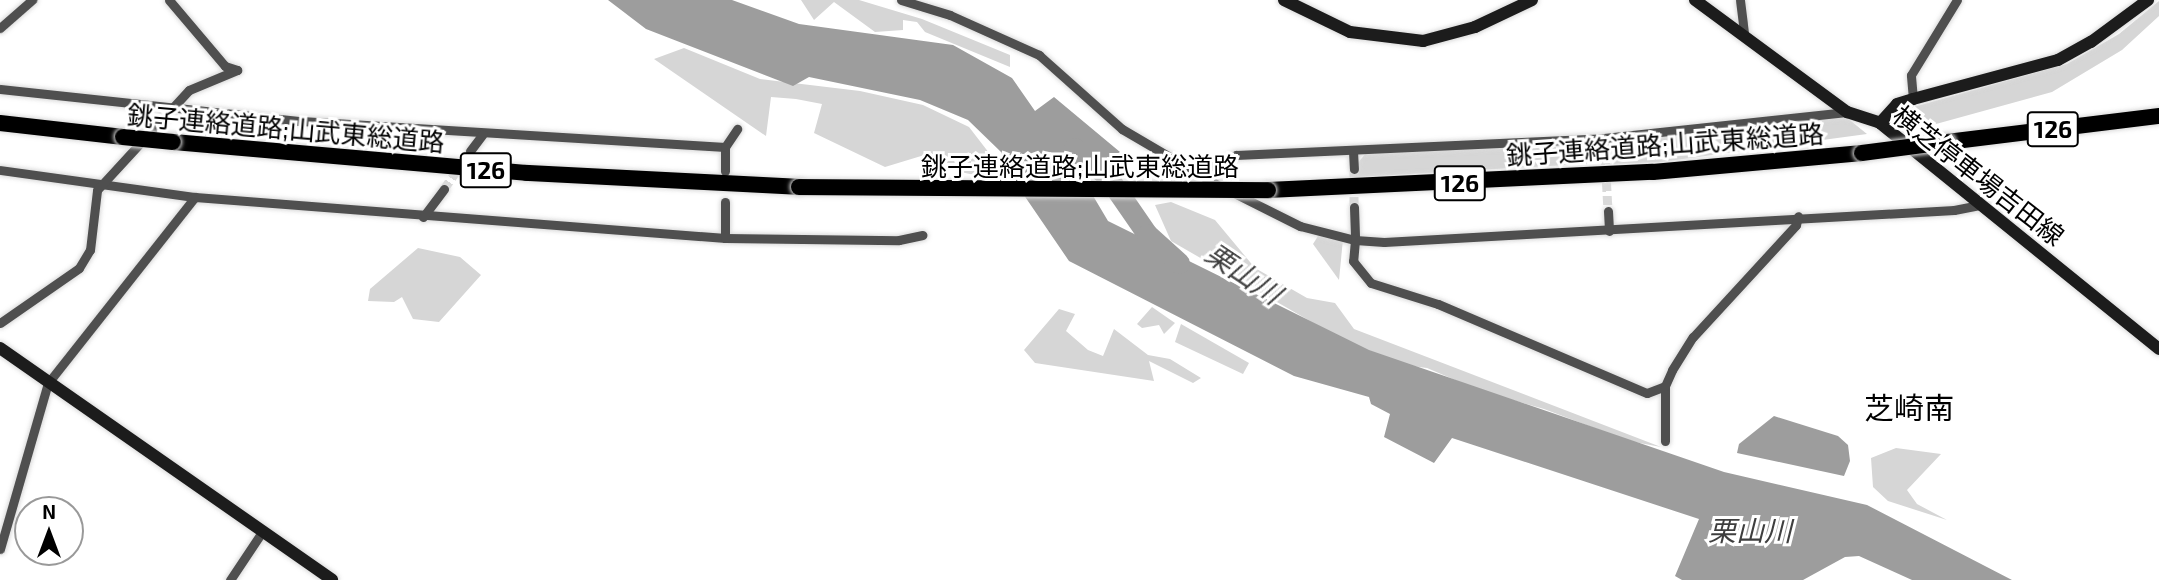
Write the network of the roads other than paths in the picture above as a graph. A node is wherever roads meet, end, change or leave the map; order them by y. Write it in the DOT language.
graph roads {
  1 [pos="32,0"];
  2 [pos="169,0"];
  3 [pos="901,0"];
  4 [pos="1284,0"];
  5 [pos="1532,0"];
  6 [pos="1695,0"];
  7 [pos="1740,0"];
  8 [pos="1957,0"];
  9 [pos="2148,0"];
  10 [pos="0,28"];
  11 [pos="1744,33"];
  12 [pos="0,89"];
  13 [pos="1913,99"];
  14 [pos="176,109"];
  15 [pos="1847,112"];
  16 [pos="2159,116"];
  17 [pos="0,123"];
  18 [pos="1880,123"];
  19 [pos="737,129"];
  20 [pos="483,134"];
  21 [pos="1604,138"];
  22 [pos="724,147"];
  23 [pos="470,151"];
  24 [pos="1353,151"];
  25 [pos="1605,155"];
  26 [pos="1354,169"];
  27 [pos="0,170"];
  28 [pos="725,171"];
  29 [pos="1194,173"];
  30 [pos="103,183"];
  31 [pos="444,189"];
  32 [pos="195,197"];
  33 [pos="725,202"];
  34 [pos="1980,205"];
  35 [pos="1354,207"];
  36 [pos="1608,211"];
  37 [pos="1798,216"];
  38 [pos="424,217"];
  39 [pos="1609,231"];
  40 [pos="922,235"];
  41 [pos="725,238"];
  42 [pos="1354,240"];
  43 [pos="0,323"];
  44 [pos="0,348"];
  45 [pos="2159,349"];
  46 [pos="48,383"];
  47 [pos="1665,386"];
  48 [pos="1665,442"];
  49 [pos="262,532"];
  50 [pos="0,550"];
  51 [pos="230,580"];
  52 [pos="332,580"];
  1 -- 10 [label="street"];
  2 -- 14 [label="street"];
  3 -- 29 [label="street"];
  4 -- 5 [label="main road"];
  6 -- 11 [label="main road, 横芝停車場吉田線"];
  7 -- 11 [label="street"];
  8 -- 13 [label="street"];
  9 -- 13 [label="main road"];
  11 -- 15 [label="main road, 横芝停車場吉田線"];
  12 -- 14 [label="street"];
  13 -- 18 [label="main road"];
  14 -- 20 [label="street"];
  14 -- 30 [label="street"];
  15 -- 18 [label="main road, 横芝停車場吉田線"];
  15 -- 21 [label="street"];
  16 -- 17 [label="highway, 銚子連絡道路;山武東総道路 / 126, bridge"];
  18 -- 34 [label="main road, 横芝停車場吉田線"];
  19 -- 22 [label="street"];
  20 -- 22 [label="street"];
  20 -- 23 [label="street"];
  21 -- 24 [label="street"];
  21 -- 25 [label="street"];
  22 -- 28 [label="street"];
  24 -- 26 [label="street"];
  24 -- 29 [label="street"];
  27 -- 30 [label="street"];
  29 -- 42 [label="street"];
  30 -- 32 [label="street"];
  30 -- 43 [label="street"];
  31 -- 38 [label="street"];
  32 -- 38 [label="street"];
  32 -- 46 [label="street"];
  33 -- 41 [label="street"];
  34 -- 37 [label="street"];
  34 -- 45 [label="main road, 横芝停車場吉田線"];
  35 -- 42 [label="street"];
  36 -- 39 [label="street"];
  37 -- 39 [label="street"];
  37 -- 47 [label="street"];
  38 -- 41 [label="street"];
  39 -- 42 [label="street"];
  40 -- 41 [label="street"];
  42 -- 47 [label="street"];
  44 -- 46 [label="main road"];
  46 -- 49 [label="main road"];
  46 -- 50 [label="street"];
  47 -- 48 [label="street"];
  49 -- 51 [label="street"];
  49 -- 52 [label="main road"];
}
